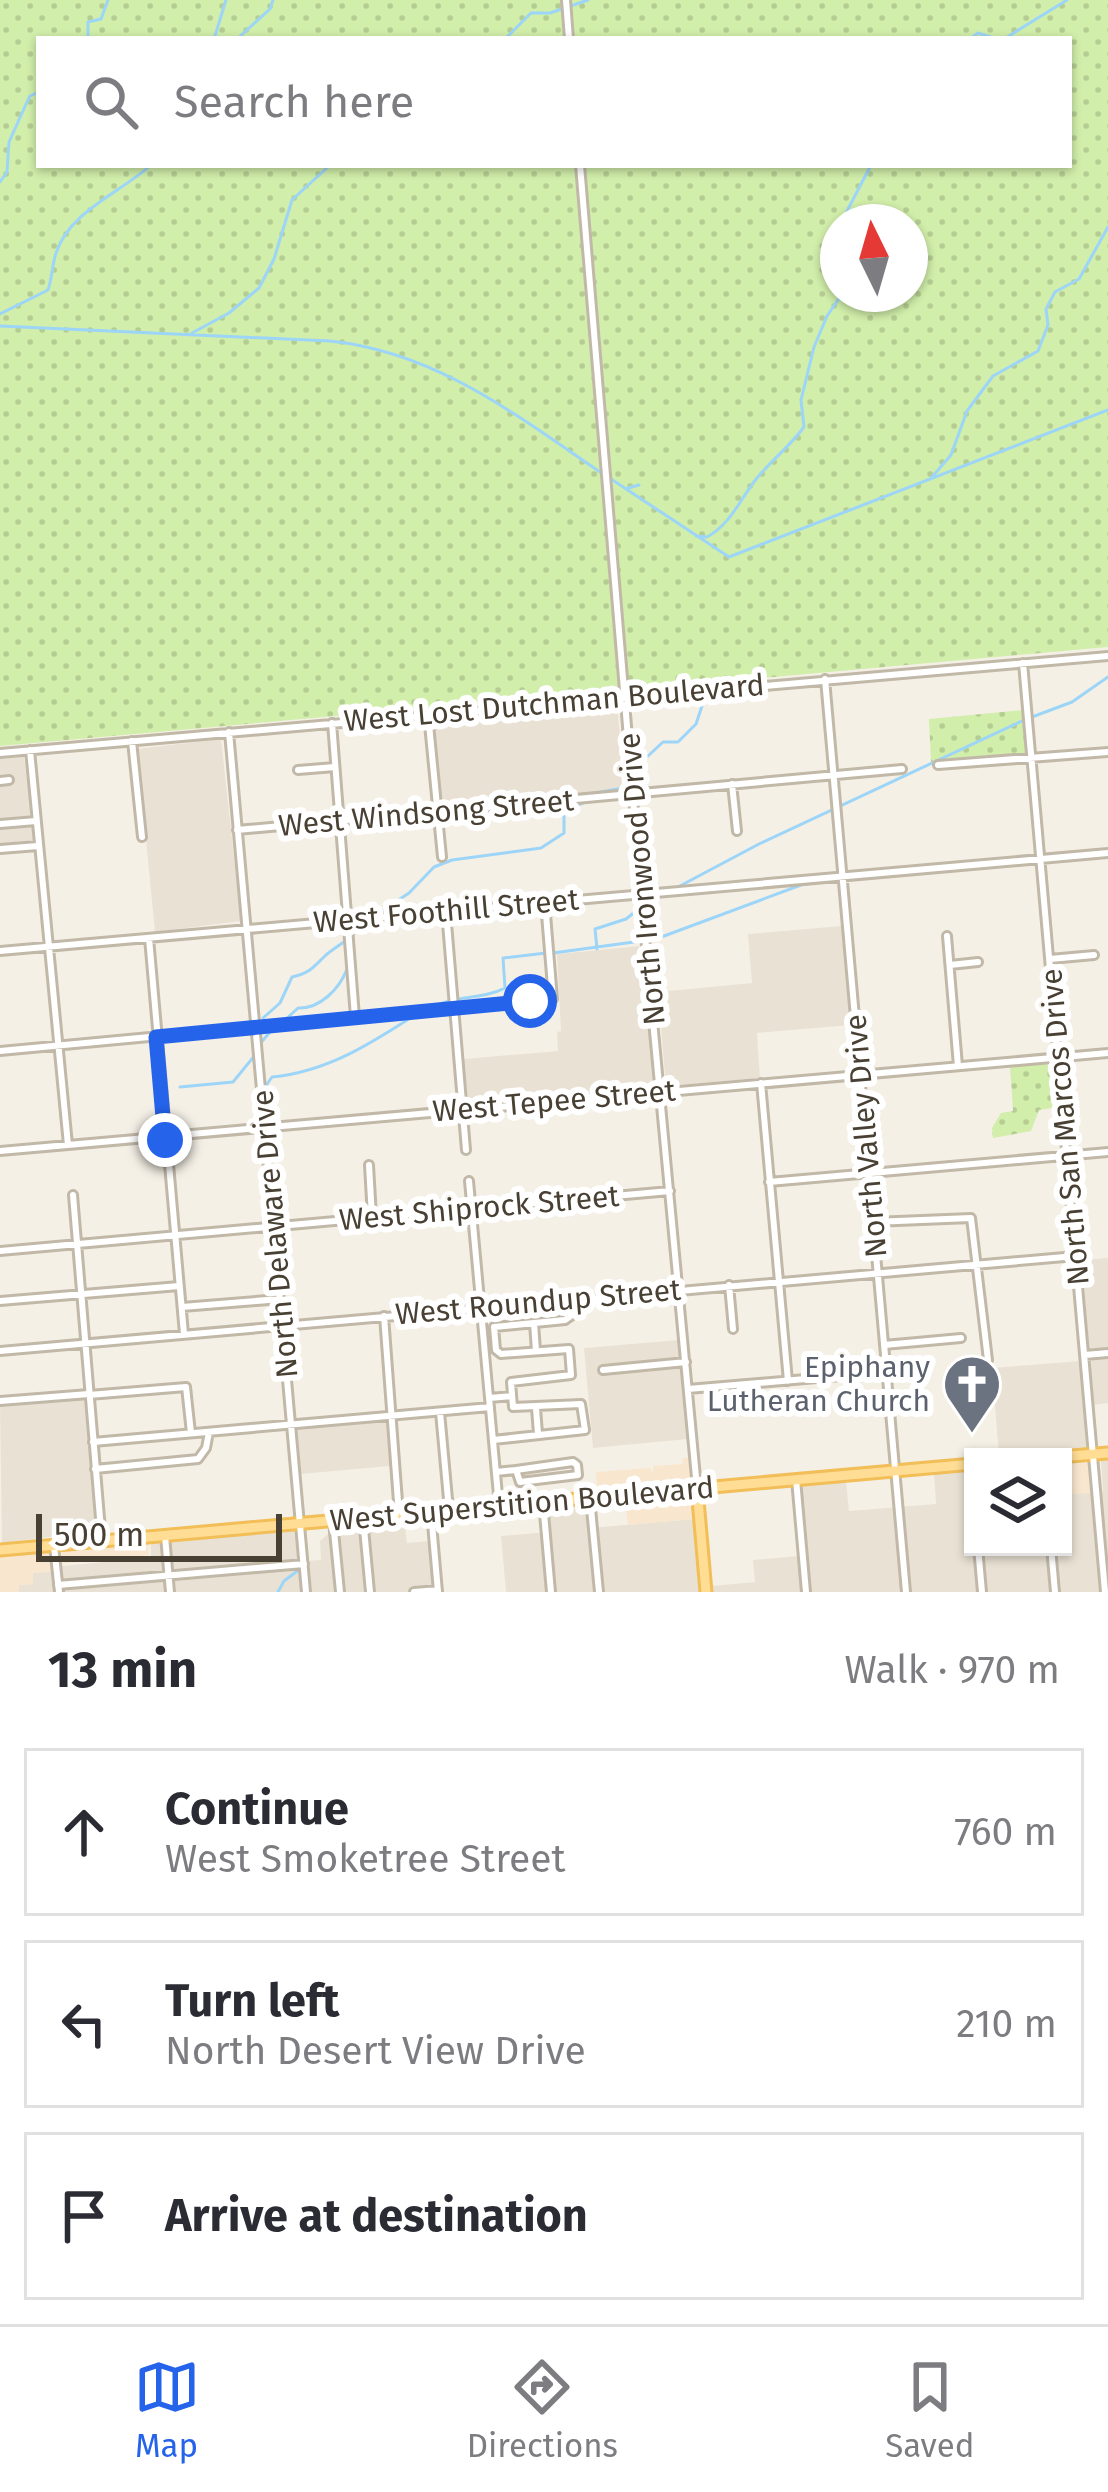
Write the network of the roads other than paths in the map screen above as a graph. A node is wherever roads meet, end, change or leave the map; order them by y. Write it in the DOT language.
graph roads {
  1 [pos="566,0"];
  2 [pos="569,36"];
  3 [pos="580,168"];
  4 [pos="1108,656"];
  5 [pos="1024,663"];
  6 [pos="825,680"];
  7 [pos="627,697"];
  8 [pos="428,714"];
  9 [pos="332,723"];
  10 [pos="230,733"];
  11 [pos="132,741"];
  12 [pos="30,750"];
  13 [pos="1108,752"];
  14 [pos="0,753"];
  15 [pos="1032,758"];
  16 [pos="938,765"];
  17 [pos="334,767"];
  18 [pos="902,769"];
  19 [pos="298,770"];
  20 [pos="834,775"];
  21 [pos="732,784"];
  22 [pos="633,794"];
  23 [pos="437,812"];
  24 [pos="36,821"];
  25 [pos="338,821"];
  26 [pos="0,824"];
  27 [pos="237,830"];
  28 [pos="737,831"];
  29 [pos="142,836"];
  30 [pos="39,846"];
  31 [pos="0,850"];
  32 [pos="1108,853"];
  33 [pos="442,857"];
  34 [pos="1041,859"];
  35 [pos="843,875"];
  36 [pos="641,893"];
  37 [pos="545,902"];
  38 [pos="446,911"];
  39 [pos="348,920"];
  40 [pos="247,929"];
  41 [pos="947,936"];
  42 [pos="149,938"];
  43 [pos="50,946"];
  44 [pos="0,951"];
  45 [pos="1094,955"];
  46 [pos="1050,959"];
  47 [pos="978,962"];
  48 [pos="950,965"];
  49 [pos="455,1008"];
  50 [pos="355,1017"];
  51 [pos="256,1027"];
  52 [pos="156,1037"];
  53 [pos="59,1046"];
  54 [pos="0,1051"];
  55 [pos="1108,1053"];
  56 [pos="1058,1058"];
  57 [pos="958,1066"];
  58 [pos="860,1074"];
  59 [pos="761,1083"];
  60 [pos="662,1091"];
  61 [pos="462,1109"];
  62 [pos="265,1127"];
  63 [pos="165,1136"];
  64 [pos="68,1145"];
  65 [pos="0,1150"];
  66 [pos="466,1150"];
  67 [pos="1108,1153"];
  68 [pos="1067,1156"];
  69 [pos="369,1165"];
  70 [pos="869,1173"];
  71 [pos="469,1181"];
  72 [pos="770,1182"];
  73 [pos="670,1190"];
  74 [pos="73,1195"];
  75 [pos="471,1208"];
  76 [pos="372,1217"];
  77 [pos="873,1222"];
  78 [pos="274,1226"];
  79 [pos="175,1235"];
  80 [pos="76,1244"];
  81 [pos="0,1250"];
  82 [pos="1076,1256"];
  83 [pos="977,1264"];
  84 [pos="878,1273"];
  85 [pos="778,1281"];
  86 [pos="729,1285"];
  87 [pos="179,1286"];
  88 [pos="679,1290"];
  89 [pos="80,1294"];
  90 [pos="280,1299"];
  91 [pos="0,1300"];
  92 [pos="181,1307"];
  93 [pos="480,1307"];
  94 [pos="572,1315"];
  95 [pos="384,1316"];
  96 [pos="533,1323"];
  97 [pos="283,1325"];
  98 [pos="733,1329"];
  99 [pos="184,1334"];
  100 [pos="962,1338"];
  101 [pos="84,1343"];
  102 [pos="884,1345"];
  103 [pos="0,1351"];
  104 [pos="536,1351"];
  105 [pos="1108,1353"];
  106 [pos="1085,1355"];
  107 [pos="988,1360"];
  108 [pos="686,1362"];
  109 [pos="603,1370"];
  110 [pos="886,1372"];
  111 [pos="788,1381"];
  112 [pos="688,1389"];
  113 [pos="89,1395"];
  114 [pos="512,1396"];
  115 [pos="0,1401"];
  116 [pos="489,1402"];
  117 [pos="536,1408"];
  118 [pos="440,1411"];
  119 [pos="391,1415"];
  120 [pos="291,1424"];
  121 [pos="209,1432"];
  122 [pos="190,1433"];
  123 [pos="538,1436"];
  124 [pos="493,1440"];
  125 [pos="93,1442"];
  126 [pos="1108,1453"];
  127 [pos="1094,1454"];
  128 [pos="1072,1456"];
  129 [pos="964,1466"];
  130 [pos="95,1469"];
  131 [pos="516,1470"];
  132 [pos="896,1471"];
  133 [pos="496,1472"];
  134 [pos="796,1480"];
  135 [pos="697,1488"];
  136 [pos="590,1498"];
  137 [pos="543,1502"];
  138 [pos="499,1506"];
  139 [pos="449,1510"];
  140 [pos="431,1512"];
  141 [pos="399,1515"];
  142 [pos="363,1518"];
  143 [pos="333,1521"];
  144 [pos="300,1524"];
  145 [pos="165,1536"];
  146 [pos="102,1541"];
  147 [pos="54,1546"];
  148 [pos="0,1550"];
  149 [pos="978,1556"];
  150 [pos="1052,1556"];
  151 [pos="304,1564"];
  152 [pos="169,1576"];
  153 [pos="58,1589"];
  154 [pos="438,1591"];
  155 [pos="170,1592"];
  156 [pos="306,1592"];
  157 [pos="340,1592"];
  158 [pos="370,1592"];
  159 [pos="414,1592"];
  160 [pos="551,1592"];
  161 [pos="598,1592"];
  162 [pos="706,1592"];
  163 [pos="806,1592"];
  164 [pos="906,1592"];
  165 [pos="982,1592"];
  166 [pos="1055,1592"];
  167 [pos="1106,1592"];
  1 -- 2 [label="street"];
  3 -- 7 [label="street, North Ironwood Drive"];
  4 -- 5 [label="street, West Lost Dutchman Boulevard"];
  5 -- 6 [label="street, West Lost Dutchman Boulevard"];
  5 -- 15 [label="street, North San Marcos Drive"];
  6 -- 7 [label="street, West Lost Dutchman Boulevard"];
  6 -- 20 [label="street, North Valley Drive"];
  7 -- 8 [label="street, West Lost Dutchman Boulevard"];
  7 -- 22 [label="street, North Ironwood Drive"];
  8 -- 9 [label="street, West Lost Dutchman Boulevard"];
  8 -- 23 [label="street"];
  9 -- 10 [label="street, West Lost Dutchman Boulevard"];
  9 -- 17 [label="street"];
  10 -- 11 [label="street, West Lost Dutchman Boulevard"];
  10 -- 27 [label="street, North Delaware Drive"];
  11 -- 12 [label="street, West Lost Dutchman Boulevard"];
  11 -- 29 [label="street"];
  12 -- 14 [label="street, West Lost Dutchman Boulevard"];
  12 -- 24 [label="street"];
  13 -- 15 [label="street"];
  15 -- 16 [label="street"];
  15 -- 34 [label="street, North San Marcos Drive"];
  17 -- 19 [label="street"];
  17 -- 25 [label="street"];
  18 -- 20 [label="street, West Windsong Street"];
  20 -- 21 [label="street, West Windsong Street"];
  20 -- 35 [label="street, North Valley Drive"];
  21 -- 22 [label="street, West Windsong Street"];
  21 -- 28 [label="street"];
  22 -- 23 [label="street, West Windsong Street"];
  22 -- 36 [label="street, North Ironwood Drive"];
  23 -- 25 [label="street, West Windsong Street"];
  23 -- 33 [label="street"];
  24 -- 26 [label="street"];
  24 -- 30 [label="street"];
  25 -- 27 [label="street, West Windsong Street"];
  25 -- 39 [label="street"];
  27 -- 40 [label="street, North Delaware Drive"];
  30 -- 31 [label="street"];
  30 -- 43 [label="street"];
  32 -- 34 [label="street, West Foothill Street"];
  34 -- 35 [label="street, West Foothill Street"];
  34 -- 46 [label="street, North San Marcos Drive"];
  35 -- 36 [label="street, West Foothill Street"];
  35 -- 58 [label="street, North Valley Drive"];
  36 -- 37 [label="street, West Foothill Street"];
  36 -- 60 [label="street, North Ironwood Drive"];
  37 -- 38 [label="street, West Foothill Street"];
  37 -- 49 [label="street"];
  38 -- 39 [label="street, West Foothill Street"];
  38 -- 49 [label="street"];
  39 -- 40 [label="street, West Foothill Street"];
  39 -- 50 [label="street"];
  40 -- 42 [label="street, West Foothill Street"];
  40 -- 51 [label="street, North Delaware Drive"];
  41 -- 48 [label="street"];
  42 -- 43 [label="street, West Foothill Street"];
  42 -- 52 [label="street"];
  43 -- 44 [label="street, West Foothill Street"];
  43 -- 53 [label="street"];
  45 -- 46 [label="street"];
  46 -- 56 [label="street, North San Marcos Drive"];
  47 -- 48 [label="street"];
  48 -- 57 [label="street"];
  49 -- 50 [label="street"];
  49 -- 61 [label="street"];
  50 -- 51 [label="street"];
  51 -- 52 [label="street"];
  51 -- 62 [label="street, North Delaware Drive"];
  52 -- 53 [label="street"];
  52 -- 63 [label="street"];
  53 -- 54 [label="street"];
  53 -- 64 [label="street"];
  55 -- 56 [label="street, West Tepee Street"];
  56 -- 57 [label="street, West Tepee Street"];
  56 -- 68 [label="street, North San Marcos Drive"];
  57 -- 58 [label="street, West Tepee Street"];
  58 -- 59 [label="street, West Tepee Street"];
  58 -- 70 [label="street, North Valley Drive"];
  59 -- 60 [label="street, West Tepee Street"];
  59 -- 72 [label="street"];
  60 -- 61 [label="street, West Tepee Street"];
  60 -- 73 [label="street, North Ironwood Drive"];
  61 -- 62 [label="street, West Tepee Street"];
  61 -- 66 [label="street"];
  62 -- 63 [label="street, West Tepee Street"];
  62 -- 78 [label="street, North Delaware Drive"];
  63 -- 64 [label="street, West Tepee Street"];
  63 -- 79 [label="street"];
  64 -- 65 [label="street, West Tepee Street"];
  67 -- 68 [label="street"];
  68 -- 70 [label="street"];
  68 -- 82 [label="street, North San Marcos Drive"];
  69 -- 76 [label="street"];
  70 -- 72 [label="street"];
  70 -- 77 [label="street, North Valley Drive"];
  71 -- 75 [label="street"];
  72 -- 85 [label="street"];
  73 -- 75 [label="street, West Shiprock Street"];
  73 -- 88 [label="street, North Ironwood Drive"];
  74 -- 80 [label="street"];
  75 -- 76 [label="street, West Shiprock Street"];
  75 -- 93 [label="street"];
  76 -- 78 [label="street, West Shiprock Street"];
  77 -- 83 [label="street"];
  77 -- 84 [label="street, North Valley Drive"];
  78 -- 79 [label="street, West Shiprock Street"];
  78 -- 90 [label="street, North Delaware Drive"];
  79 -- 80 [label="street, West Shiprock Street"];
  79 -- 87 [label="street"];
  80 -- 81 [label="street, West Shiprock Street"];
  80 -- 89 [label="street"];
  82 -- 83 [label="street, West Roundup Street"];
  82 -- 106 [label="street, North San Marcos Drive"];
  83 -- 84 [label="street, West Roundup Street"];
  83 -- 107 [label="street"];
  84 -- 85 [label="street, West Roundup Street"];
  84 -- 102 [label="street, North Valley Drive"];
  85 -- 86 [label="street, West Roundup Street"];
  85 -- 111 [label="street"];
  86 -- 88 [label="street, West Roundup Street"];
  86 -- 98 [label="street"];
  87 -- 89 [label="street"];
  87 -- 92 [label="street"];
  88 -- 93 [label="street, West Roundup Street"];
  88 -- 108 [label="street, North Ironwood Drive"];
  89 -- 91 [label="street"];
  89 -- 101 [label="street"];
  90 -- 92 [label="street"];
  90 -- 97 [label="street, North Delaware Drive"];
  92 -- 99 [label="street"];
  93 -- 95 [label="street, West Roundup Street"];
  93 -- 116 [label="street"];
  94 -- 96 [label="street"];
  95 -- 97 [label="street, West Roundup Street"];
  95 -- 119 [label="street"];
  96 -- 104 [label="street"];
  96 -- 104 [label="street"];
  97 -- 99 [label="street, West Roundup Street"];
  97 -- 120 [label="street, North Delaware Drive"];
  99 -- 101 [label="street, West Roundup Street"];
  100 -- 102 [label="street"];
  101 -- 103 [label="street, West Roundup Street"];
  101 -- 113 [label="street"];
  102 -- 110 [label="street, North Valley Drive"];
  104 -- 114 [label="street"];
  105 -- 106 [label="street"];
  106 -- 127 [label="street, North San Marcos Drive"];
  108 -- 109 [label="street"];
  108 -- 112 [label="street, North Ironwood Drive"];
  110 -- 111 [label="street"];
  110 -- 132 [label="street, North Valley Drive"];
  111 -- 112 [label="street"];
  112 -- 135 [label="street, North Ironwood Drive"];
  113 -- 115 [label="street"];
  113 -- 122 [label="street"];
  113 -- 125 [label="street"];
  114 -- 116 [label="street"];
  114 -- 117 [label="street"];
  116 -- 118 [label="street"];
  116 -- 124 [label="street"];
  117 -- 123 [label="street"];
  117 -- 123 [label="street"];
  118 -- 119 [label="street"];
  118 -- 139 [label="street"];
  119 -- 120 [label="street"];
  119 -- 141 [label="street"];
  120 -- 121 [label="street"];
  120 -- 144 [label="street, North Delaware Drive"];
  121 -- 122 [label="street"];
  121 -- 130 [label="street"];
  122 -- 125 [label="street"];
  123 -- 124 [label="street"];
  124 -- 133 [label="street"];
  125 -- 130 [label="street"];
  126 -- 127 [label="main road"];
  127 -- 128 [label="main road"];
  127 -- 167 [label="street, North San Marcos Drive"];
  129 -- 132 [label="main road, West Superstition Boulevard"];
  130 -- 146 [label="street"];
  131 -- 131 [label="street"];
  131 -- 133 [label="street"];
  132 -- 134 [label="main road, West Superstition Boulevard"];
  132 -- 164 [label="street, North Valley Drive"];
  133 -- 138 [label="street"];
  134 -- 135 [label="main road, West Superstition Boulevard"];
  134 -- 163 [label="street"];
  135 -- 136 [label="main road, West Superstition Boulevard"];
  135 -- 162 [label="main road, North Ironwood Drive"];
  136 -- 137 [label="main road, West Superstition Boulevard"];
  136 -- 161 [label="street"];
  137 -- 138 [label="main road, West Superstition Boulevard"];
  137 -- 160 [label="street"];
  138 -- 139 [label="main road, West Superstition Boulevard"];
  139 -- 140 [label="main road, West Superstition Boulevard"];
  140 -- 141 [label="main road, West Superstition Boulevard"];
  140 -- 154 [label="street"];
  141 -- 142 [label="main road, West Superstition Boulevard"];
  142 -- 143 [label="main road, West Superstition Boulevard"];
  142 -- 158 [label="street"];
  143 -- 144 [label="main road, West Superstition Boulevard"];
  143 -- 157 [label="street"];
  144 -- 145 [label="main road, West Superstition Boulevard"];
  144 -- 151 [label="street, North Delaware Drive"];
  145 -- 146 [label="main road, West Superstition Boulevard"];
  145 -- 152 [label="street"];
  146 -- 147 [label="main road, West Superstition Boulevard"];
  147 -- 148 [label="main road, West Superstition Boulevard"];
  147 -- 153 [label="street"];
  149 -- 165 [label="street"];
  150 -- 166 [label="street"];
  151 -- 152 [label="street"];
  151 -- 156 [label="street, North Delaware Drive"];
  152 -- 153 [label="street"];
  152 -- 155 [label="street"];
  154 -- 159 [label="street"];
}
